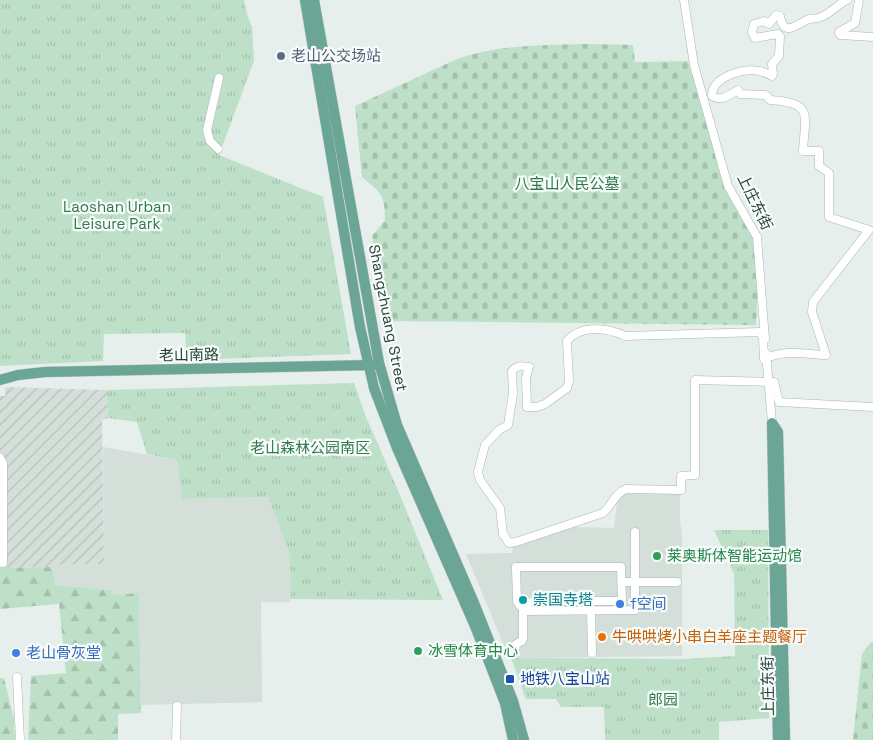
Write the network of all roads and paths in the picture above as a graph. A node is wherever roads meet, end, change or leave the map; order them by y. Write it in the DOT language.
graph roads {
  1 [pos="305,0"];
  2 [pos="314,0"];
  3 [pos="684,0"];
  4 [pos="847,0"];
  5 [pos="859,0"];
  6 [pos="873,37"];
  7 [pos="220,78"];
  8 [pos="218,149"];
  9 [pos="379,364"];
  10 [pos="368,366"];
  11 [pos="0,380"];
  12 [pos="873,406"];
  13 [pos="772,422"];
  14 [pos="0,458"];
  15 [pos="635,532"];
  16 [pos="3,563"];
  17 [pos="622,582"];
  18 [pos="635,582"];
  19 [pos="677,582"];
  20 [pos="591,601"];
  21 [pos="523,609"];
  22 [pos="591,611"];
  23 [pos="515,653"];
  24 [pos="592,653"];
  25 [pos="17,677"];
  26 [pos="177,706"];
  27 [pos="20,740"];
  28 [pos="176,740"];
  29 [pos="513,740"];
  30 [pos="524,740"];
  31 [pos="778,740"];
  32 [pos="785,740"];
  1 -- 10 [label="main road, Shangzhuang Street"];
  2 -- 9 [label="main road, Shangzhuang Street"];
  3 -- 13 [label="street, 上庄东街"];
  4 -- 12 [label="street"];
  5 -- 6 [label="street"];
  7 -- 8 [label="street"];
  9 -- 10 [label="main road, 老山南路"];
  9 -- 30 [label="main road, Shangzhuang Street"];
  10 -- 11 [label="main road, 老山南路"];
  10 -- 29 [label="main road, Shangzhuang Street"];
  13 -- 31 [label="main road, 上庄东街"];
  13 -- 32 [label="main road, 上庄东街"];
  14 -- 16 [label="street"];
  15 -- 18 [label="street"];
  17 -- 18 [label="street"];
  17 -- 20 [label="street"];
  17 -- 21 [label="street"];
  18 -- 19 [label="street"];
  18 -- 22 [label="street"];
  20 -- 21 [label="street"];
  20 -- 22 [label="street"];
  21 -- 22 [label="street"];
  21 -- 23 [label="street"];
  22 -- 24 [label="street"];
  25 -- 27 [label="street"];
  26 -- 28 [label="street"];
}
